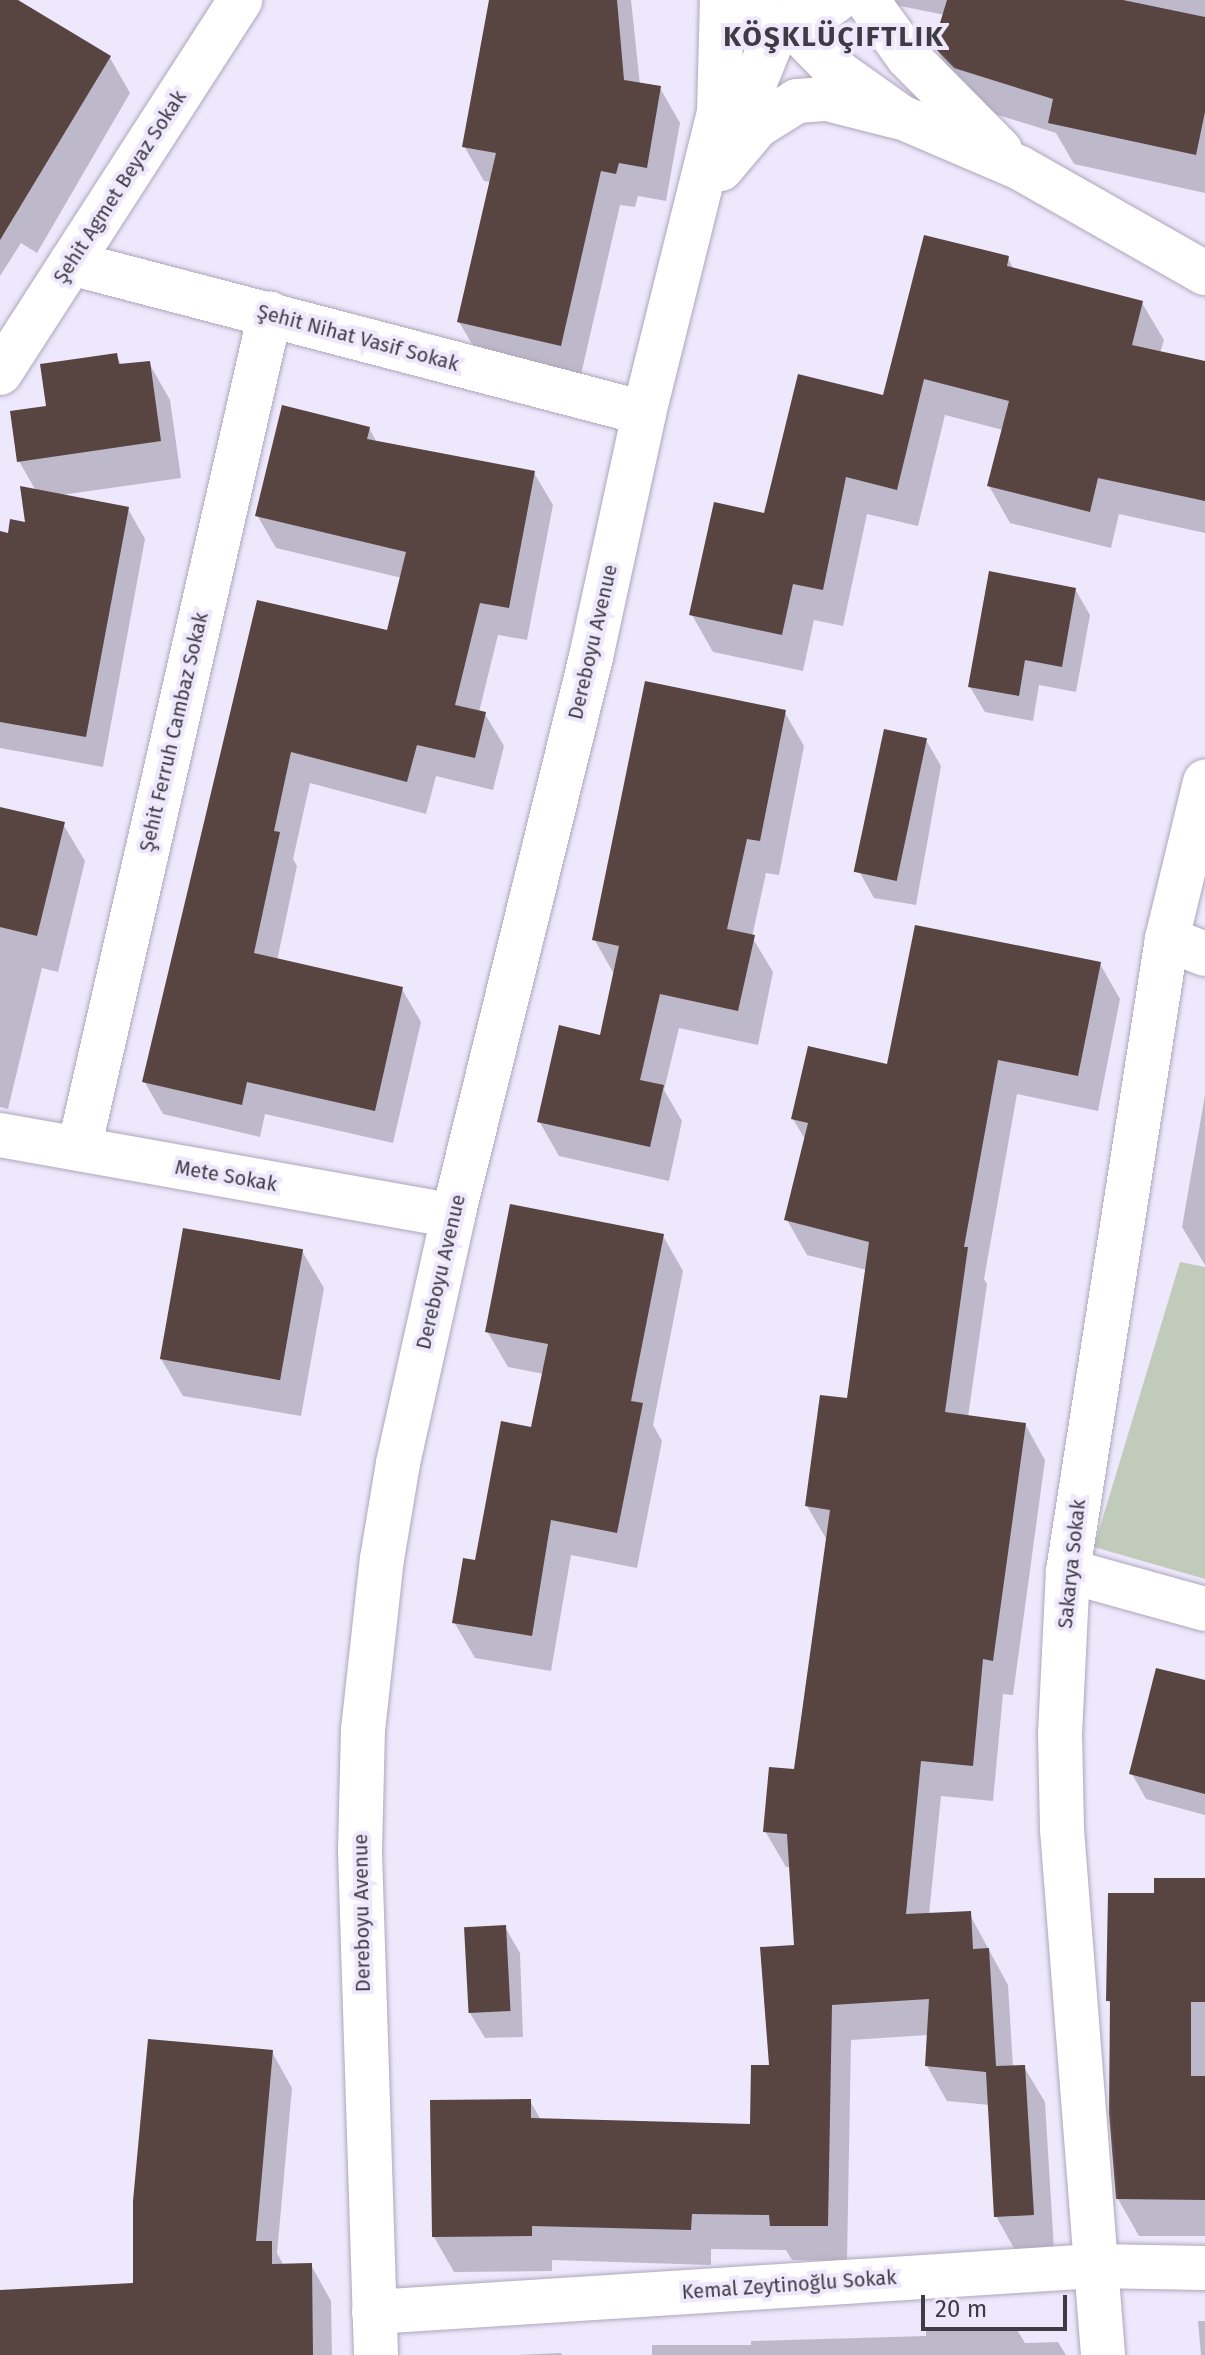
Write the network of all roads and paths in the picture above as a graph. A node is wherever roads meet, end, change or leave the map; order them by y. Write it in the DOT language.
graph roads {
  1 [pos="240,0"];
  2 [pos="722,0"];
  3 [pos="735,0"];
  4 [pos="836,0"];
  5 [pos="867,0"];
  6 [pos="784,23"];
  7 [pos="912,122"];
  8 [pos="1020,168"];
  9 [pos="721,169"];
  10 [pos="694,212"];
  11 [pos="71,263"];
  12 [pos="1205,273"];
  13 [pos="270,314"];
  14 [pos="0,373"];
  15 [pos="644,413"];
  16 [pos="1205,782"];
  17 [pos="1186,946"];
  18 [pos="0,1135"];
  19 [pos="79,1149"];
  20 [pos="453,1216"];
  21 [pos="1068,1571"];
  22 [pos="1205,1609"];
  23 [pos="1095,2266"];
  24 [pos="1205,2268"];
  25 [pos="374,2312"];
  26 [pos="376,2355"];
  27 [pos="1103,2355"];
  1 -- 11 [label="street, Şehit Agmet Beyaz Sokak"];
  2 -- 10 [label="street, Dereboyu Avenue"];
  3 -- 6 [label="street"];
  4 -- 6 [label="street"];
  5 -- 8 [label="street"];
  6 -- 7 [label="street"];
  6 -- 9 [label="street, Dereboyu Avenue"];
  7 -- 8 [label="street"];
  7 -- 9 [label="street"];
  8 -- 12 [label="street"];
  9 -- 10 [label="street, Dereboyu Avenue"];
  10 -- 15 [label="street, Dereboyu Avenue"];
  11 -- 13 [label="street, Şehit Nihat Vasif Sokak"];
  11 -- 14 [label="street, Şehit Agmet Beyaz Sokak"];
  13 -- 15 [label="street, Şehit Nihat Vasif Sokak"];
  13 -- 19 [label="street, Şehit Ferruh Cambaz Sokak"];
  15 -- 20 [label="street, Dereboyu Avenue"];
  16 -- 17 [label="street, Sakarya Sokak"];
  17 -- 21 [label="street, Sakarya Sokak"];
  18 -- 19 [label="street, Mete Sokak"];
  19 -- 20 [label="street, Mete Sokak"];
  20 -- 25 [label="street, Dereboyu Avenue"];
  21 -- 22 [label="street"];
  21 -- 23 [label="street, Sakarya Sokak"];
  23 -- 24 [label="street, Kemal Zeytinoğlu Sokak"];
  23 -- 25 [label="street, Kemal Zeytinoğlu Sokak"];
  23 -- 27 [label="street, Sakarya Sokak"];
  25 -- 26 [label="street, Dereboyu Avenue"];
}
